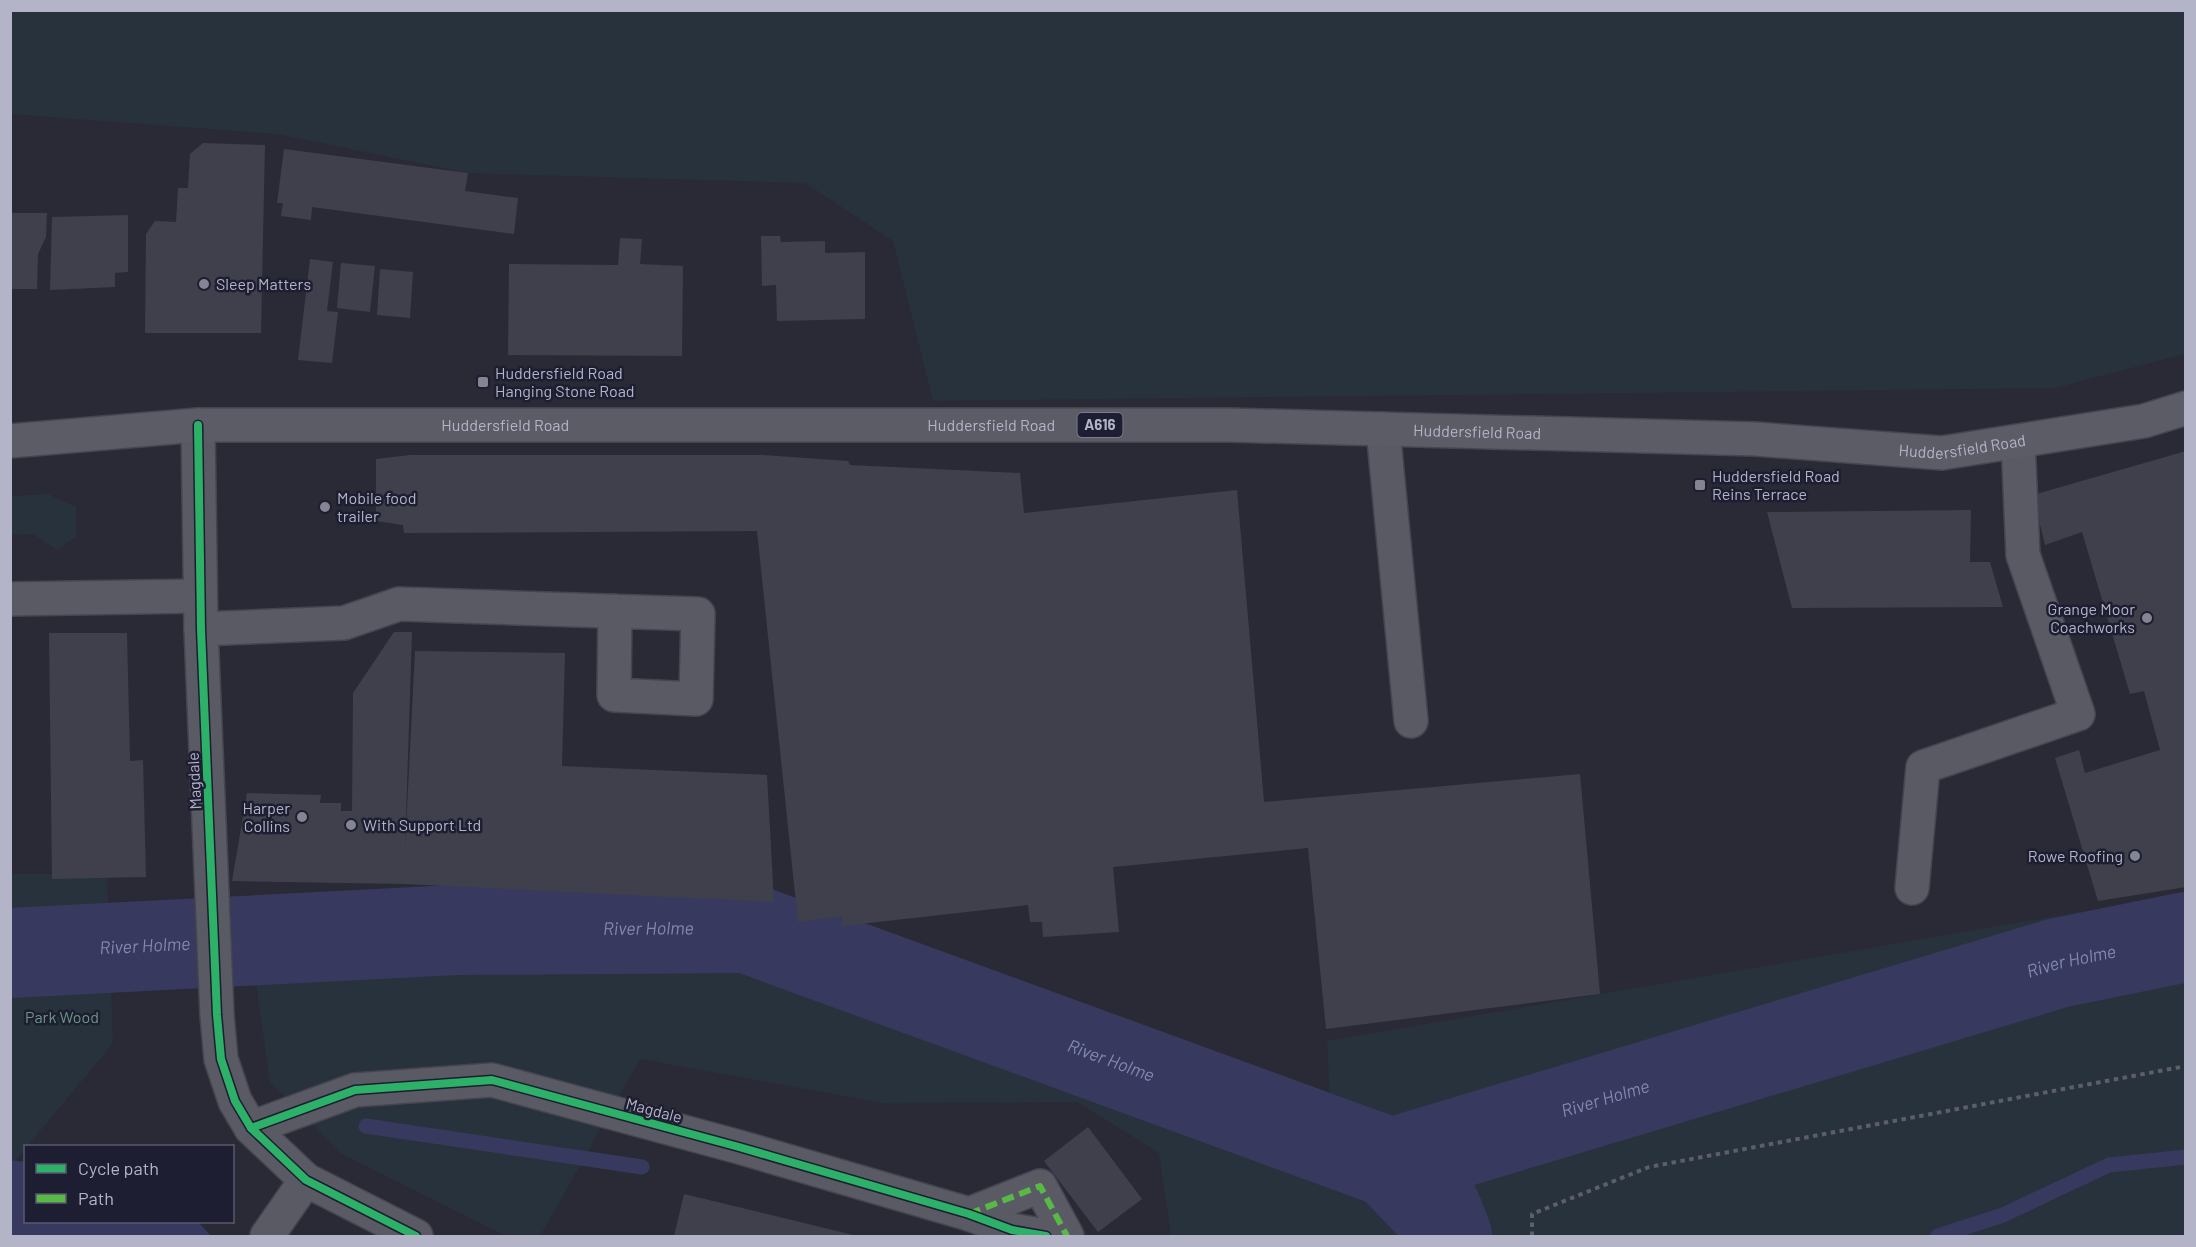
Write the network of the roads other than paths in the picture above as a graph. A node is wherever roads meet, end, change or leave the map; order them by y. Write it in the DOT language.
graph roads {
  1 [pos="2186,408"];
  2 [pos="198,425"];
  3 [pos="1383,429"];
  4 [pos="10,441"];
  5 [pos="2018,441"];
  6 [pos="200,596"];
  7 [pos="10,599"];
  8 [pos="615,611"];
  9 [pos="201,629"];
  10 [pos="1411,721"];
  11 [pos="1912,888"];
  12 [pos="251,1128"];
  13 [pos="306,1180"];
  14 [pos="969,1214"];
  15 [pos="267,1236"];
  16 [pos="417,1236"];
  17 [pos="1046,1236"];
  18 [pos="1067,1236"];
  1 -- 5 [label="main road, Huddersfield Road / A616"];
  2 -- 3 [label="main road, Huddersfield Road / A616"];
  2 -- 4 [label="main road, Huddersfield Road / A616"];
  2 -- 6 [label="street, Magdale"];
  3 -- 5 [label="main road, Huddersfield Road / A616"];
  3 -- 10 [label="street"];
  5 -- 11 [label="street"];
  6 -- 7 [label="street"];
  6 -- 9 [label="street, Magdale"];
  8 -- 9 [label="street"];
  9 -- 12 [label="street, Magdale"];
  12 -- 13 [label="street, Magdale"];
  12 -- 14 [label="street, Magdale"];
  13 -- 15 [label="street"];
  13 -- 16 [label="street, Magdale"];
  14 -- 17 [label="street, Magdale"];
  14 -- 18 [label="street"];
}
